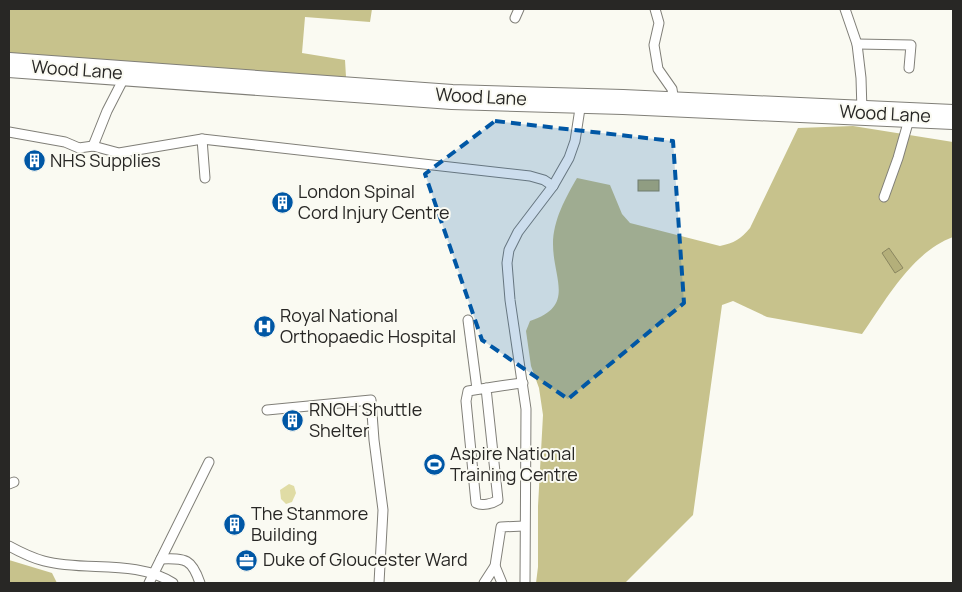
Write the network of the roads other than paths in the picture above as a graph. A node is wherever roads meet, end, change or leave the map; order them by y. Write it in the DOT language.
graph roads {
  1 [pos="655,9"];
  2 [pos="845,9"];
  3 [pos="857,44"];
  4 [pos="9,65"];
  5 [pos="909,68"];
  6 [pos="126,74"];
  7 [pos="581,102"];
  8 [pos="674,105"];
  9 [pos="862,112"];
  10 [pos="910,115"];
  11 [pos="953,117"];
  12 [pos="9,132"];
  13 [pos="202,139"];
  14 [pos="93,146"];
  15 [pos="205,178"];
  16 [pos="553,186"];
  17 [pos="884,197"];
  18 [pos="468,320"];
  19 [pos="523,383"];
  20 [pos="477,389"];
  21 [pos="267,410"];
  22 [pos="210,462"];
  23 [pos="524,526"];
  24 [pos="9,546"];
  25 [pos="161,559"];
  26 [pos="496,566"];
  27 [pos="154,574"];
  28 [pos="149,583"];
  29 [pos="173,583"];
  30 [pos="200,583"];
  31 [pos="379,583"];
  32 [pos="484,583"];
  33 [pos="502,583"];
  34 [pos="525,583"];
  1 -- 8 [label="lane"];
  2 -- 3 [label="lane"];
  3 -- 5 [label="lane"];
  3 -- 9 [label="lane"];
  4 -- 6 [label="street, Wood Lane"];
  6 -- 7 [label="street, Wood Lane"];
  6 -- 14 [label="lane"];
  7 -- 8 [label="street, Wood Lane"];
  7 -- 16 [label="lane"];
  8 -- 9 [label="street, Wood Lane"];
  9 -- 10 [label="street, Wood Lane"];
  10 -- 11 [label="street, Wood Lane"];
  10 -- 17 [label="lane"];
  12 -- 14 [label="lane"];
  13 -- 14 [label="lane"];
  13 -- 15 [label="lane"];
  13 -- 16 [label="lane"];
  16 -- 19 [label="lane"];
  18 -- 20 [label="lane"];
  19 -- 20 [label="lane"];
  19 -- 23 [label="lane"];
  20 -- 20 [label="lane"];
  21 -- 31 [label="lane"];
  22 -- 25 [label="lane"];
  23 -- 26 [label="lane"];
  23 -- 34 [label="lane"];
  24 -- 27 [label="lane"];
  25 -- 27 [label="lane"];
  25 -- 30 [label="lane"];
  26 -- 32 [label="lane"];
  26 -- 33 [label="lane"];
  27 -- 28 [label="lane"];
  27 -- 29 [label="lane"];
}
